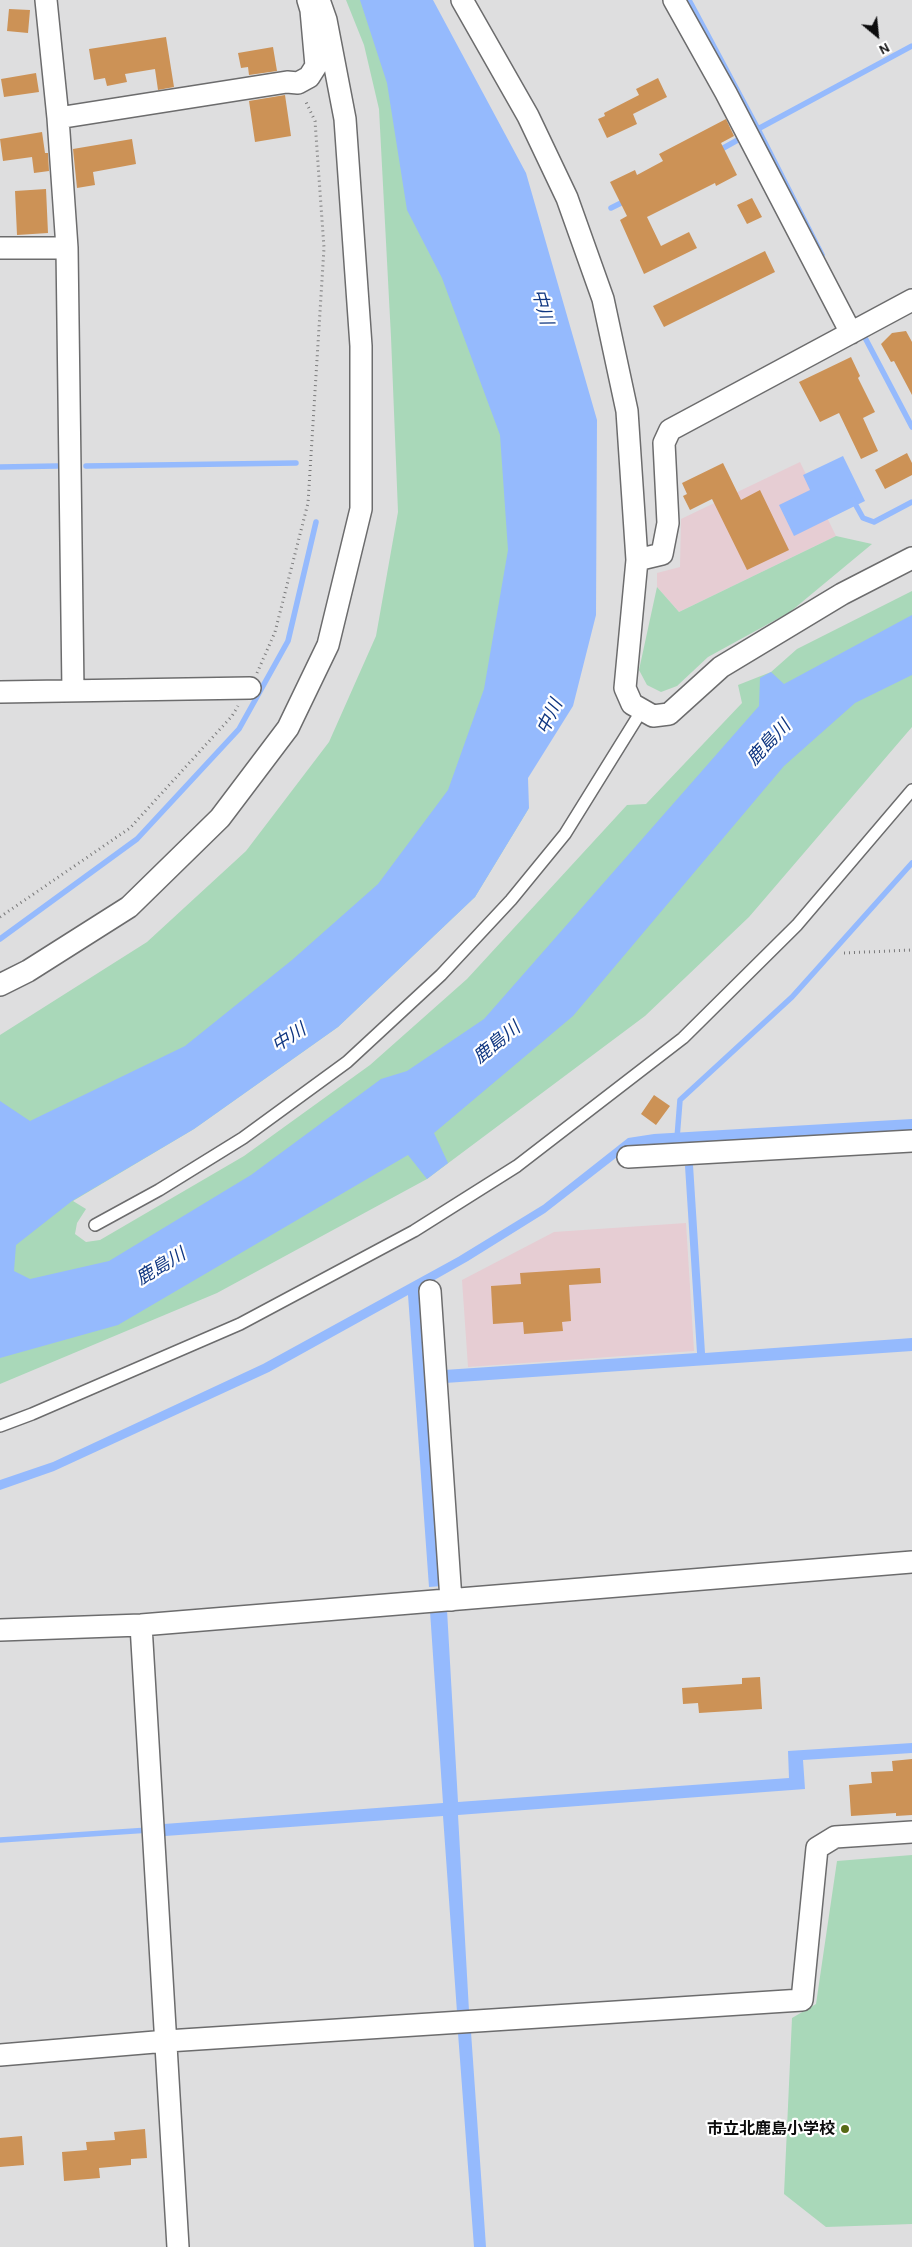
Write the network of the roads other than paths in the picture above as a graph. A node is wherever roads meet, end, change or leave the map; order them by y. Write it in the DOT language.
graph roads {
  1 [pos="46,0"];
  2 [pos="308,0"];
  3 [pos="319,0"];
  4 [pos="462,0"];
  5 [pos="674,0"];
  6 [pos="58,118"];
  7 [pos="0,248"];
  8 [pos="67,248"];
  9 [pos="912,300"];
  10 [pos="851,333"];
  11 [pos="912,558"];
  12 [pos="637,560"];
  13 [pos="250,688"];
  14 [pos="73,691"];
  15 [pos="0,692"];
  16 [pos="642,710"];
  17 [pos="912,790"];
  18 [pos="0,986"];
  19 [pos="912,1141"];
  20 [pos="628,1157"];
  21 [pos="95,1225"];
  22 [pos="430,1291"];
  23 [pos="0,1426"];
  24 [pos="912,1562"];
  25 [pos="450,1600"];
  26 [pos="141,1625"];
  27 [pos="0,1630"];
  28 [pos="912,1832"];
  29 [pos="166,2041"];
  30 [pos="0,2055"];
  31 [pos="178,2247"];
  1 -- 6 [label="street"];
  2 -- 6 [label="street"];
  3 -- 18 [label="street"];
  4 -- 12 [label="street"];
  5 -- 10 [label="street"];
  6 -- 8 [label="street"];
  7 -- 8 [label="street"];
  8 -- 14 [label="street"];
  9 -- 10 [label="street"];
  10 -- 12 [label="street"];
  11 -- 16 [label="street"];
  12 -- 16 [label="street"];
  13 -- 14 [label="street"];
  14 -- 15 [label="street"];
  16 -- 21 [label="lane"];
  17 -- 23 [label="lane"];
  19 -- 20 [label="street"];
  22 -- 25 [label="street"];
  24 -- 25 [label="street"];
  25 -- 26 [label="street"];
  26 -- 27 [label="street"];
  26 -- 29 [label="street"];
  28 -- 29 [label="street"];
  29 -- 30 [label="street"];
  29 -- 31 [label="street"];
}
